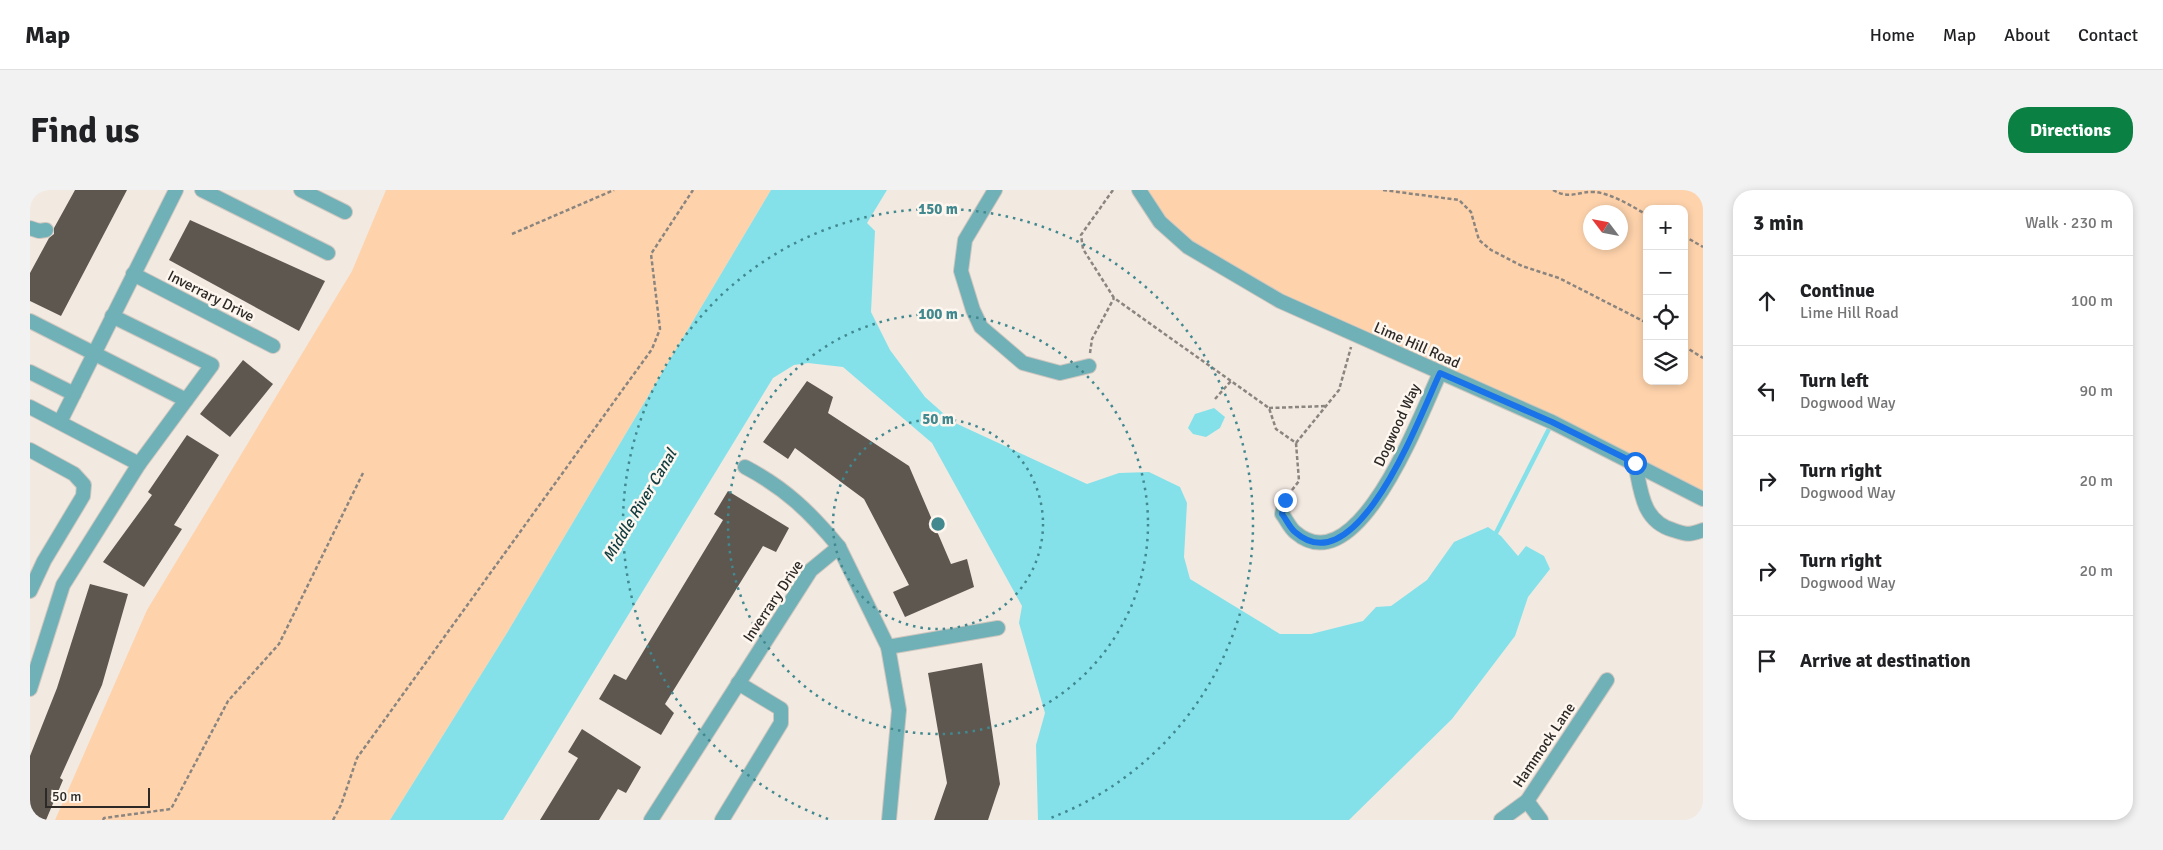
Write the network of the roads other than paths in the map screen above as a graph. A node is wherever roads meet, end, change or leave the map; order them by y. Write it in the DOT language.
graph roads {
  1 [pos="176,190"];
  2 [pos="202,190"];
  3 [pos="300,190"];
  4 [pos="994,190"];
  5 [pos="1140,190"];
  6 [pos="345,212"];
  7 [pos="30,228"];
  8 [pos="46,230"];
  9 [pos="328,253"];
  10 [pos="134,274"];
  11 [pos="112,316"];
  12 [pos="30,321"];
  13 [pos="273,346"];
  14 [pos="93,354"];
  15 [pos="1089,366"];
  16 [pos="30,372"];
  17 [pos="1440,373"];
  18 [pos="74,394"];
  19 [pos="186,400"];
  20 [pos="30,407"];
  21 [pos="60,422"];
  22 [pos="30,450"];
  23 [pos="1635,463"];
  24 [pos="139,464"];
  25 [pos="745,467"];
  26 [pos="1703,499"];
  27 [pos="1285,500"];
  28 [pos="1703,530"];
  29 [pos="839,547"];
  30 [pos="31,584"];
  31 [pos="998,628"];
  32 [pos="888,647"];
  33 [pos="1607,680"];
  34 [pos="738,683"];
  35 [pos="30,689"];
  36 [pos="1527,801"];
  37 [pos="651,820"];
  38 [pos="722,820"];
  39 [pos="889,820"];
  40 [pos="1502,820"];
  41 [pos="1541,820"];
  1 -- 10 [label="street"];
  2 -- 9 [label="street"];
  3 -- 6 [label="street"];
  4 -- 15 [label="street"];
  5 -- 17 [label="street, Lime Hill Road"];
  7 -- 8 [label="street"];
  10 -- 11 [label="street"];
  10 -- 13 [label="street, Inverrary Drive"];
  11 -- 14 [label="street"];
  11 -- 19 [label="street"];
  12 -- 14 [label="street"];
  14 -- 18 [label="street"];
  14 -- 19 [label="street"];
  16 -- 18 [label="street"];
  17 -- 23 [label="street, Lime Hill Road"];
  17 -- 27 [label="street, Dogwood Way"];
  18 -- 21 [label="street"];
  19 -- 24 [label="street"];
  20 -- 21 [label="street"];
  21 -- 24 [label="street"];
  22 -- 30 [label="street"];
  23 -- 26 [label="street, Lime Hill Road"];
  23 -- 28 [label="street"];
  24 -- 35 [label="street"];
  25 -- 29 [label="street"];
  29 -- 32 [label="street"];
  29 -- 34 [label="street, Inverrary Drive"];
  31 -- 32 [label="street"];
  32 -- 39 [label="street"];
  33 -- 36 [label="street, Hammock Lane"];
  34 -- 37 [label="street, Inverrary Drive"];
  34 -- 38 [label="street"];
  36 -- 40 [label="street, Hammock Lane"];
  36 -- 41 [label="street"];
}
